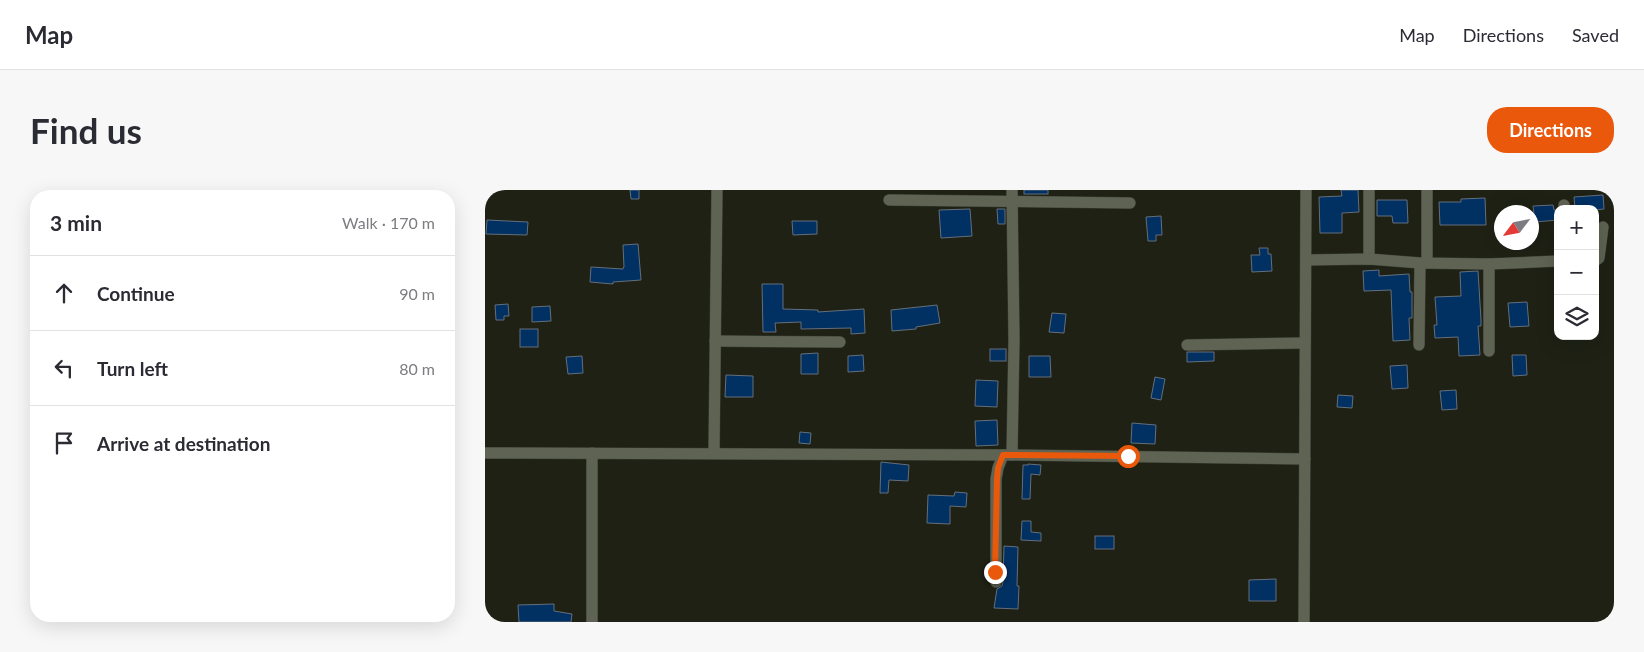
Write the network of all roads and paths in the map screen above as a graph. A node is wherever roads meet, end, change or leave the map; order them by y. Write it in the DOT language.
graph roads {
  1 [pos="717,190"];
  2 [pos="1012,190"];
  3 [pos="1306,190"];
  4 [pos="1369,190"];
  5 [pos="1427,190"];
  6 [pos="889,200"];
  7 [pos="1012,202"];
  8 [pos="1130,203"];
  9 [pos="1603,227"];
  10 [pos="1599,258"];
  11 [pos="1369,259"];
  12 [pos="1306,260"];
  13 [pos="1554,261"];
  14 [pos="1423,263"];
  15 [pos="1489,264"];
  16 [pos="715,341"];
  17 [pos="840,342"];
  18 [pos="1305,343"];
  19 [pos="1187,345"];
  20 [pos="1419,345"];
  21 [pos="1489,351"];
  22 [pos="592,452"];
  23 [pos="485,453"];
  24 [pos="714,453"];
  25 [pos="1008,455"];
  26 [pos="1305,459"];
  27 [pos="996,582"];
  28 [pos="592,622"];
  29 [pos="1304,622"];
  1 -- 16 [label="street"];
  2 -- 7 [label="street"];
  3 -- 12 [label="street"];
  4 -- 11 [label="street"];
  5 -- 14 [label="street"];
  6 -- 7 [label="street"];
  7 -- 8 [label="street"];
  7 -- 25 [label="street"];
  9 -- 10 [label="street"];
  11 -- 12 [label="street"];
  11 -- 14 [label="street"];
  12 -- 18 [label="street"];
  13 -- 15 [label="street"];
  14 -- 15 [label="street"];
  14 -- 20 [label="street"];
  15 -- 21 [label="street"];
  16 -- 17 [label="street"];
  16 -- 24 [label="street"];
  18 -- 19 [label="street"];
  18 -- 26 [label="street"];
  22 -- 23 [label="street"];
  22 -- 24 [label="street"];
  22 -- 28 [label="street"];
  24 -- 25 [label="street"];
  25 -- 26 [label="street"];
  25 -- 27 [label="street"];
  26 -- 29 [label="street"];
}
